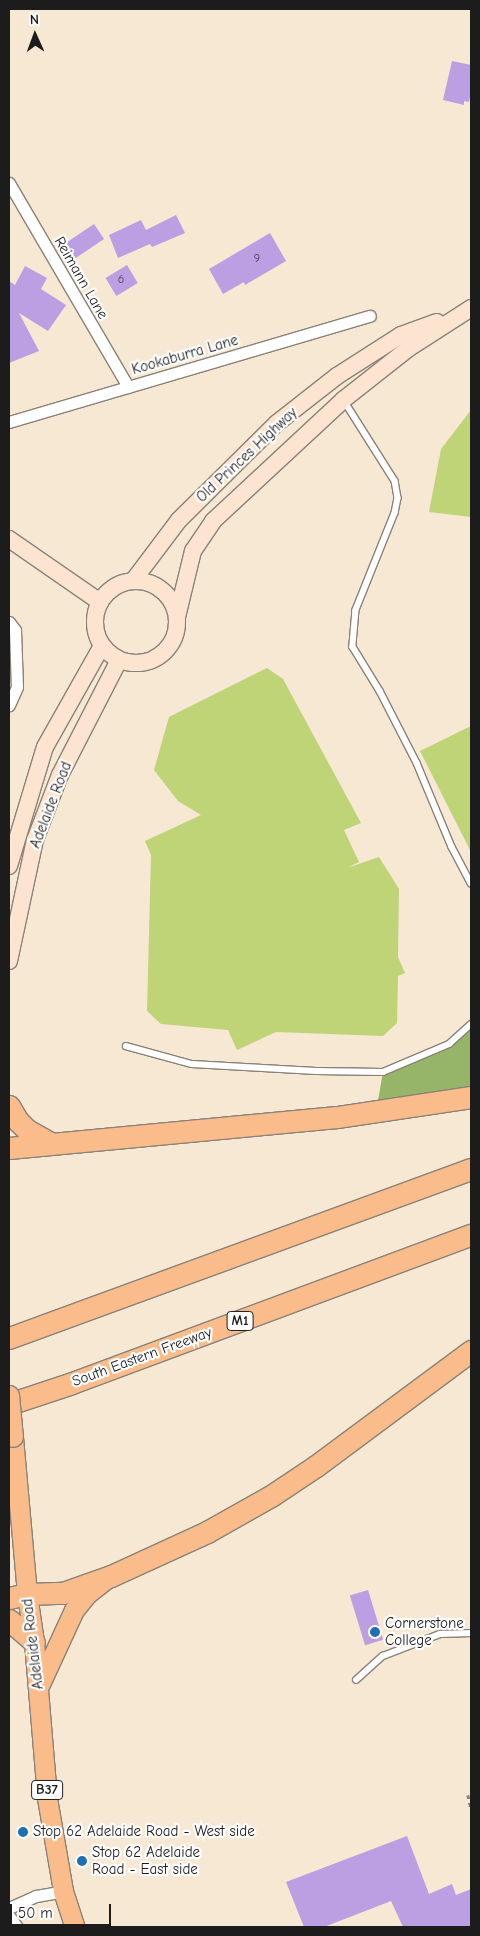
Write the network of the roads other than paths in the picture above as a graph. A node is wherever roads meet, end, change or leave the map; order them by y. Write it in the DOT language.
graph roads {
  1 [pos="9,183"];
  2 [pos="466,311"];
  3 [pos="370,316"];
  4 [pos="128,387"];
  5 [pos="343,400"];
  6 [pos="9,422"];
  7 [pos="9,539"];
  8 [pos="133,581"];
  9 [pos="100,602"];
  10 [pos="177,617"];
  11 [pos="9,622"];
  12 [pos="102,646"];
  13 [pos="119,660"];
  14 [pos="9,705"];
  15 [pos="9,866"];
  16 [pos="471,883"];
  17 [pos="9,961"];
  18 [pos="471,1024"];
  19 [pos="126,1046"];
  20 [pos="471,1097"];
  21 [pos="9,1106"];
  22 [pos="50,1143"];
  23 [pos="9,1148"];
  24 [pos="471,1169"];
  25 [pos="471,1235"];
  26 [pos="9,1338"];
  27 [pos="471,1352"];
  28 [pos="9,1395"];
  29 [pos="9,1404"];
  30 [pos="111,1576"];
  31 [pos="18,1596"];
  32 [pos="9,1620"];
  33 [pos="471,1633"];
  34 [pos="34,1642"];
  35 [pos="356,1680"];
  36 [pos="38,1688"];
  37 [pos="63,1891"];
  38 [pos="9,1908"];
  39 [pos="9,1916"];
  40 [pos="17,1927"];
  41 [pos="75,1927"];
  1 -- 4 [label="street, Reimann Lane"];
  2 -- 5 [label="main road, Old Princes Highway"];
  2 -- 8 [label="main road, Old Princes Highway"];
  3 -- 4 [label="street, Kookaburra Lane"];
  4 -- 6 [label="street, Kookaburra Lane"];
  5 -- 10 [label="main road, Old Princes Highway"];
  5 -- 16 [label="lane"];
  7 -- 9 [label="main road"];
  8 -- 9 [label="main road"];
  8 -- 10 [label="main road"];
  9 -- 12 [label="main road"];
  10 -- 13 [label="main road"];
  11 -- 14 [label="street"];
  12 -- 13 [label="main road"];
  12 -- 15 [label="main road, Adelaide Road"];
  13 -- 17 [label="main road, Adelaide Road"];
  18 -- 19 [label="lane"];
  20 -- 22 [label="highway"];
  21 -- 22 [label="highway"];
  22 -- 23 [label="highway"];
  24 -- 26 [label="highway"];
  25 -- 29 [label="highway, South Eastern Freeway / M1"];
  27 -- 30 [label="highway"];
  28 -- 31 [label="main road, Adelaide Road / B37, bridge"];
  30 -- 31 [label="highway"];
  30 -- 36 [label="main road"];
  31 -- 34 [label="main road, Adelaide Road / B37"];
  32 -- 34 [label="highway"];
  33 -- 35 [label="lane"];
  34 -- 36 [label="main road, Adelaide Road / B37"];
  36 -- 37 [label="main road, Adelaide Road / B37"];
  37 -- 38 [label="street"];
  37 -- 41 [label="main road, Adelaide Road / B37"];
  39 -- 40 [label="street"];
}
